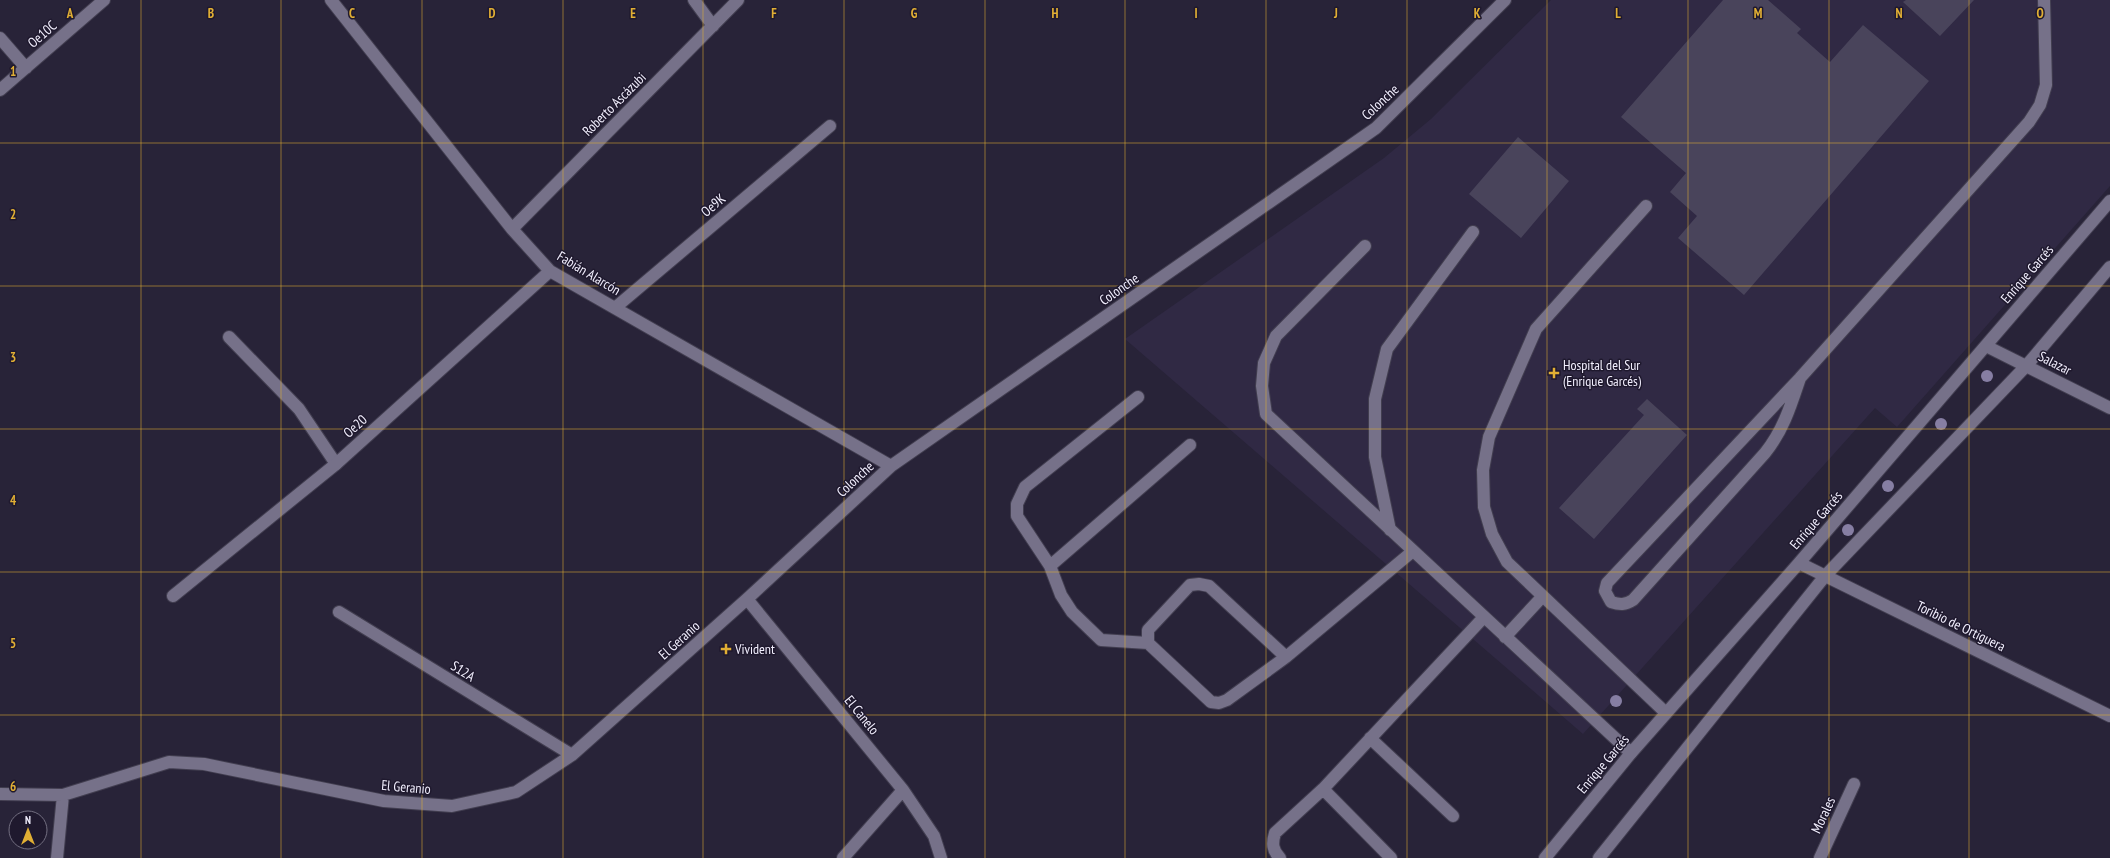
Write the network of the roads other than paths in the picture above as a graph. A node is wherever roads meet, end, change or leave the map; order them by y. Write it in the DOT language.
graph roads {
  1 [pos="104,0"];
  2 [pos="331,0"];
  3 [pos="694,0"];
  4 [pos="738,0"];
  5 [pos="1505,0"];
  6 [pos="2044,0"];
  7 [pos="713,26"];
  8 [pos="0,38"];
  9 [pos="26,68"];
  10 [pos="0,90"];
  11 [pos="830,126"];
  12 [pos="2110,200"];
  13 [pos="1646,206"];
  14 [pos="512,229"];
  15 [pos="1473,232"];
  16 [pos="1365,246"];
  17 [pos="2110,267"];
  18 [pos="550,271"];
  19 [pos="616,307"];
  20 [pos="229,337"];
  21 [pos="1986,346"];
  22 [pos="2027,365"];
  23 [pos="1800,378"];
  24 [pos="1138,397"];
  25 [pos="2110,408"];
  26 [pos="1190,445"];
  27 [pos="336,464"];
  28 [pos="891,466"];
  29 [pos="1390,530"];
  30 [pos="1413,551"];
  31 [pos="1799,563"];
  32 [pos="1050,566"];
  33 [pos="1825,576"];
  34 [pos="173,596"];
  35 [pos="1542,597"];
  36 [pos="747,599"];
  37 [pos="339,612"];
  38 [pos="1484,617"];
  39 [pos="1505,637"];
  40 [pos="1148,643"];
  41 [pos="1286,657"];
  42 [pos="1666,713"];
  43 [pos="2110,716"];
  44 [pos="1370,738"];
  45 [pos="1631,752"];
  46 [pos="572,755"];
  47 [pos="1854,784"];
  48 [pos="1322,789"];
  49 [pos="903,790"];
  50 [pos="0,794"];
  51 [pos="63,795"];
  52 [pos="1453,816"];
  53 [pos="57,858"];
  54 [pos="843,858"];
  55 [pos="941,858"];
  56 [pos="1280,858"];
  57 [pos="1391,858"];
  58 [pos="1545,858"];
  59 [pos="1599,858"];
  60 [pos="1820,858"];
  1 -- 9 [label="street, Oe10C"];
  2 -- 14 [label="street, Fabián Alarcón"];
  3 -- 7 [label="street"];
  4 -- 7 [label="street, Roberto Ascázubi"];
  5 -- 28 [label="street, Colonche"];
  6 -- 23 [label="street"];
  7 -- 14 [label="street, Roberto Ascázubi"];
  8 -- 9 [label="street"];
  9 -- 10 [label="street, Oe10C"];
  11 -- 19 [label="street, Oe9K"];
  12 -- 21 [label="street, Enrique Garcés"];
  13 -- 35 [label="street"];
  14 -- 18 [label="street, Fabián Alarcón"];
  15 -- 29 [label="street"];
  16 -- 29 [label="street"];
  17 -- 22 [label="street"];
  18 -- 19 [label="street, Fabián Alarcón"];
  18 -- 27 [label="street, Oe20"];
  19 -- 28 [label="street, Fabián Alarcón"];
  20 -- 27 [label="street"];
  21 -- 22 [label="street, Salazar"];
  21 -- 31 [label="street, Enrique Garcés"];
  22 -- 25 [label="street, Salazar"];
  22 -- 33 [label="street"];
  23 -- 23 [label="street"];
  24 -- 32 [label="street"];
  26 -- 32 [label="street"];
  27 -- 34 [label="street, Oe20"];
  28 -- 36 [label="street, Colonche"];
  29 -- 30 [label="street"];
  30 -- 38 [label="street"];
  30 -- 41 [label="street"];
  31 -- 33 [label="street, Toribio de Ortiguera"];
  31 -- 42 [label="street, Enrique Garcés"];
  32 -- 40 [label="street"];
  33 -- 43 [label="street, Toribio de Ortiguera"];
  33 -- 59 [label="street"];
  35 -- 39 [label="street"];
  35 -- 42 [label="street"];
  36 -- 46 [label="street, El Geranio"];
  36 -- 49 [label="street, El Canelo"];
  37 -- 46 [label="street, S12A"];
  38 -- 39 [label="street"];
  38 -- 44 [label="street"];
  39 -- 45 [label="street"];
  40 -- 41 [label="street"];
  40 -- 41 [label="street"];
  42 -- 45 [label="street, Enrique Garcés"];
  44 -- 48 [label="street"];
  44 -- 52 [label="street"];
  45 -- 58 [label="street, Enrique Garcés"];
  46 -- 51 [label="street, El Geranio"];
  47 -- 60 [label="street, Morales"];
  48 -- 56 [label="street"];
  48 -- 57 [label="street"];
  49 -- 54 [label="street"];
  49 -- 55 [label="street, El Canelo"];
  50 -- 51 [label="street, El Geranio"];
  51 -- 53 [label="street"];
}
